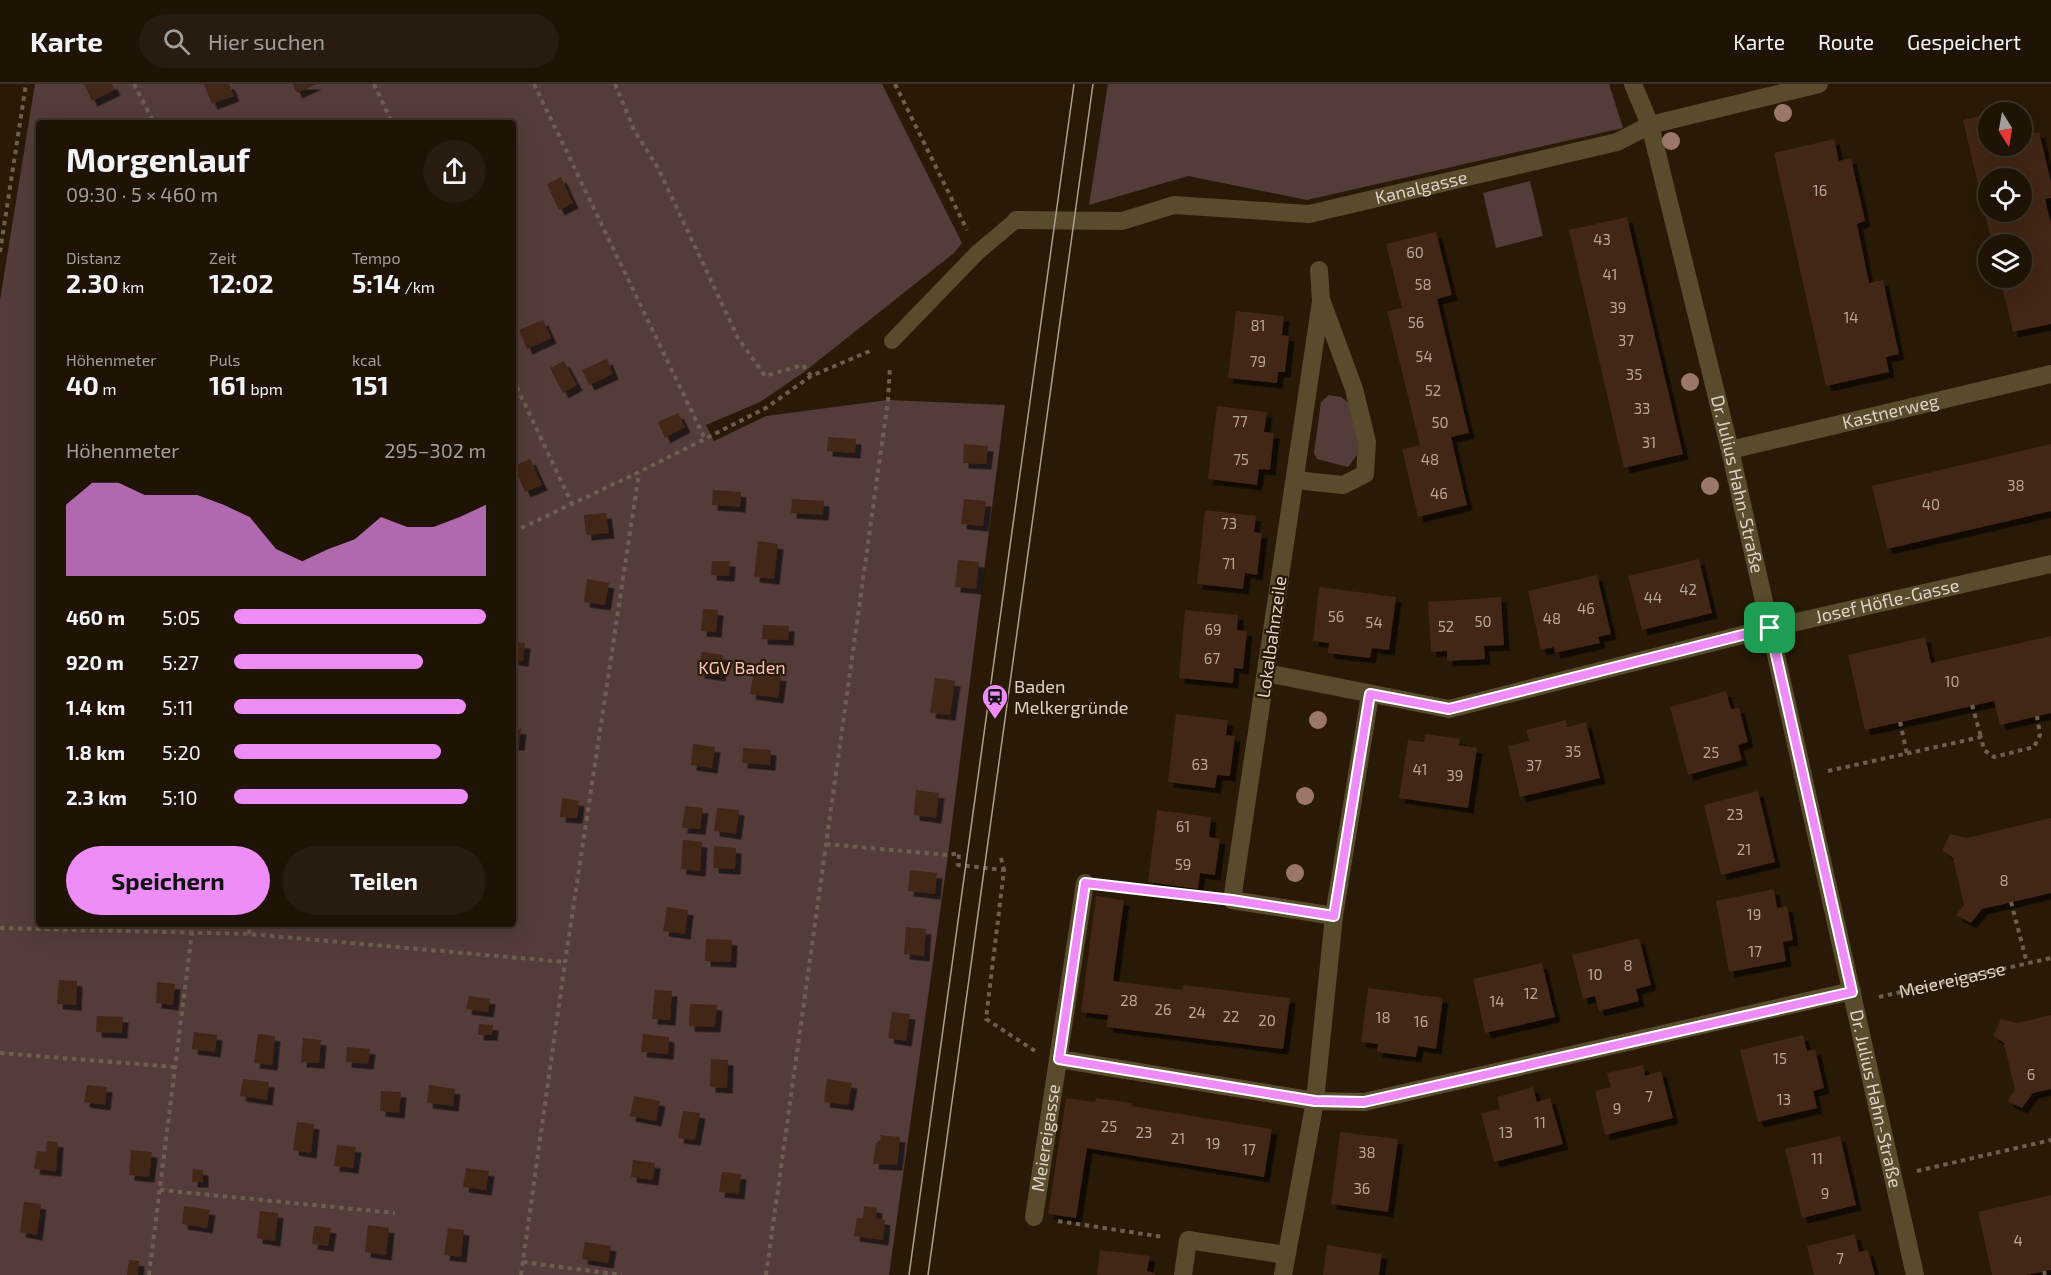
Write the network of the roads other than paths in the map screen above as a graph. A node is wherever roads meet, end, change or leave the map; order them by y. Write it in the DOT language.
graph roads {
  1 [pos="1633,84"];
  2 [pos="1819,84"];
  3 [pos="1650,125"];
  4 [pos="1016,220"];
  5 [pos="1319,270"];
  6 [pos="1321,301"];
  7 [pos="892,341"];
  8 [pos="2051,374"];
  9 [pos="1730,450"];
  10 [pos="1295,480"];
  11 [pos="2051,564"];
  12 [pos="1770,628"];
  13 [pos="1266,672"];
  14 [pos="1370,694"];
  15 [pos="1085,883"];
  16 [pos="1334,916"];
  17 [pos="1853,997"];
  18 [pos="1059,1059"];
  19 [pos="1315,1101"];
  20 [pos="1034,1217"];
  21 [pos="1286,1255"];
  22 [pos="1183,1275"];
  23 [pos="1283,1275"];
  24 [pos="1915,1275"];
  1 -- 3 [label="street, Dr. Julius Hahn-Straße"];
  2 -- 3 [label="street, Kanalgasse"];
  3 -- 4 [label="street, Kanalgasse"];
  3 -- 9 [label="street, Dr. Julius Hahn-Straße"];
  4 -- 7 [label="lane"];
  5 -- 6 [label="street, Lokalbahnzeile"];
  6 -- 10 [label="street, Lokalbahnzeile"];
  6 -- 10 [label="street"];
  8 -- 9 [label="street, Kastnerweg"];
  9 -- 12 [label="street, Dr. Julius Hahn-Straße"];
  10 -- 13 [label="street, Lokalbahnzeile"];
  11 -- 12 [label="street, Josef Höfle-Gasse"];
  12 -- 14 [label="street, Josef Höfle-Gasse"];
  12 -- 17 [label="street, Dr. Julius Hahn-Straße"];
  13 -- 14 [label="street, Josef Höfle-Gasse"];
  13 -- 16 [label="street, Lokalbahnzeile"];
  14 -- 16 [label="street"];
  15 -- 18 [label="street, Meiereigasse"];
  16 -- 19 [label="street"];
  17 -- 19 [label="street, Meiereigasse"];
  17 -- 24 [label="street, Dr. Julius Hahn-Straße"];
  18 -- 19 [label="street, Meiereigasse"];
  18 -- 20 [label="street, Meiereigasse"];
  19 -- 21 [label="street"];
  21 -- 22 [label="street"];
  21 -- 23 [label="street"];
}
